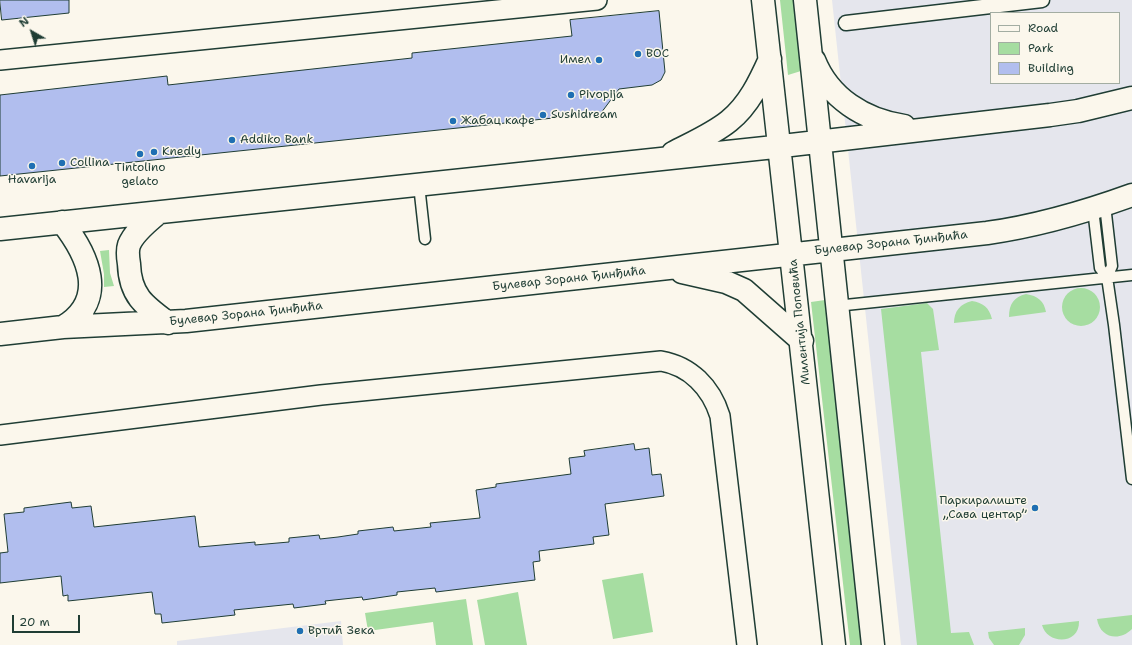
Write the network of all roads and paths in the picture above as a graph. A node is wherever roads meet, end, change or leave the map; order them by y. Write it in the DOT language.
graph roads {
  1 [pos="597,0"];
  2 [pos="764,0"];
  3 [pos="805,0"];
  4 [pos="1042,0"];
  5 [pos="846,23"];
  6 [pos="810,49"];
  7 [pos="770,59"];
  8 [pos="0,60"];
  9 [pos="1132,98"];
  10 [pos="938,128"];
  11 [pos="819,141"];
  12 [pos="780,146"];
  13 [pos="662,159"];
  14 [pos="419,185"];
  15 [pos="1132,195"];
  16 [pos="1099,207"];
  17 [pos="158,213"];
  18 [pos="62,222"];
  19 [pos="0,229"];
  20 [pos="425,239"];
  21 [pos="831,250"];
  22 [pos="793,254"];
  23 [pos="667,268"];
  24 [pos="1132,275"];
  25 [pos="1107,277"];
  26 [pos="836,306"];
  27 [pos="168,323"];
  28 [pos="63,327"];
  29 [pos="0,334"];
  30 [pos="802,341"];
  31 [pos="0,435"];
  32 [pos="1132,479"];
  33 [pos="747,645"];
  34 [pos="834,645"];
  35 [pos="873,645"];
  1 -- 8 [label="street"];
  2 -- 7 [label="street, Милентија Поповића"];
  3 -- 6 [label="street"];
  4 -- 5 [label="street"];
  6 -- 10 [label="street"];
  6 -- 11 [label="street"];
  7 -- 12 [label="street, Милентија Поповића"];
  7 -- 13 [label="street"];
  9 -- 10 [label="street"];
  10 -- 11 [label="street"];
  11 -- 12 [label="street"];
  11 -- 21 [label="street"];
  12 -- 13 [label="street"];
  12 -- 22 [label="street, Милентија Поповића"];
  13 -- 14 [label="street"];
  14 -- 17 [label="street"];
  14 -- 20 [label="lane"];
  15 -- 16 [label="street, Булевар Зорана Ђинђића"];
  16 -- 21 [label="street, Булевар Зорана Ђинђића"];
  16 -- 25 [label="lane"];
  17 -- 18 [label="street"];
  17 -- 27 [label="street"];
  18 -- 19 [label="street"];
  18 -- 28 [label="street"];
  21 -- 22 [label="street, Булевар Зорана Ђинђића"];
  21 -- 26 [label="street"];
  22 -- 23 [label="street, Булевар Зорана Ђинђића"];
  22 -- 30 [label="street, Милентија Поповића"];
  23 -- 27 [label="street, Булевар Зорана Ђинђића"];
  23 -- 30 [label="street"];
  24 -- 25 [label="lane"];
  25 -- 26 [label="lane"];
  25 -- 32 [label="lane"];
  26 -- 35 [label="street"];
  27 -- 28 [label="street, Булевар Зорана Ђинђића"];
  28 -- 29 [label="street, Булевар Зорана Ђинђића"];
  30 -- 34 [label="street, Милентија Поповића"];
  31 -- 33 [label="street"];
}
